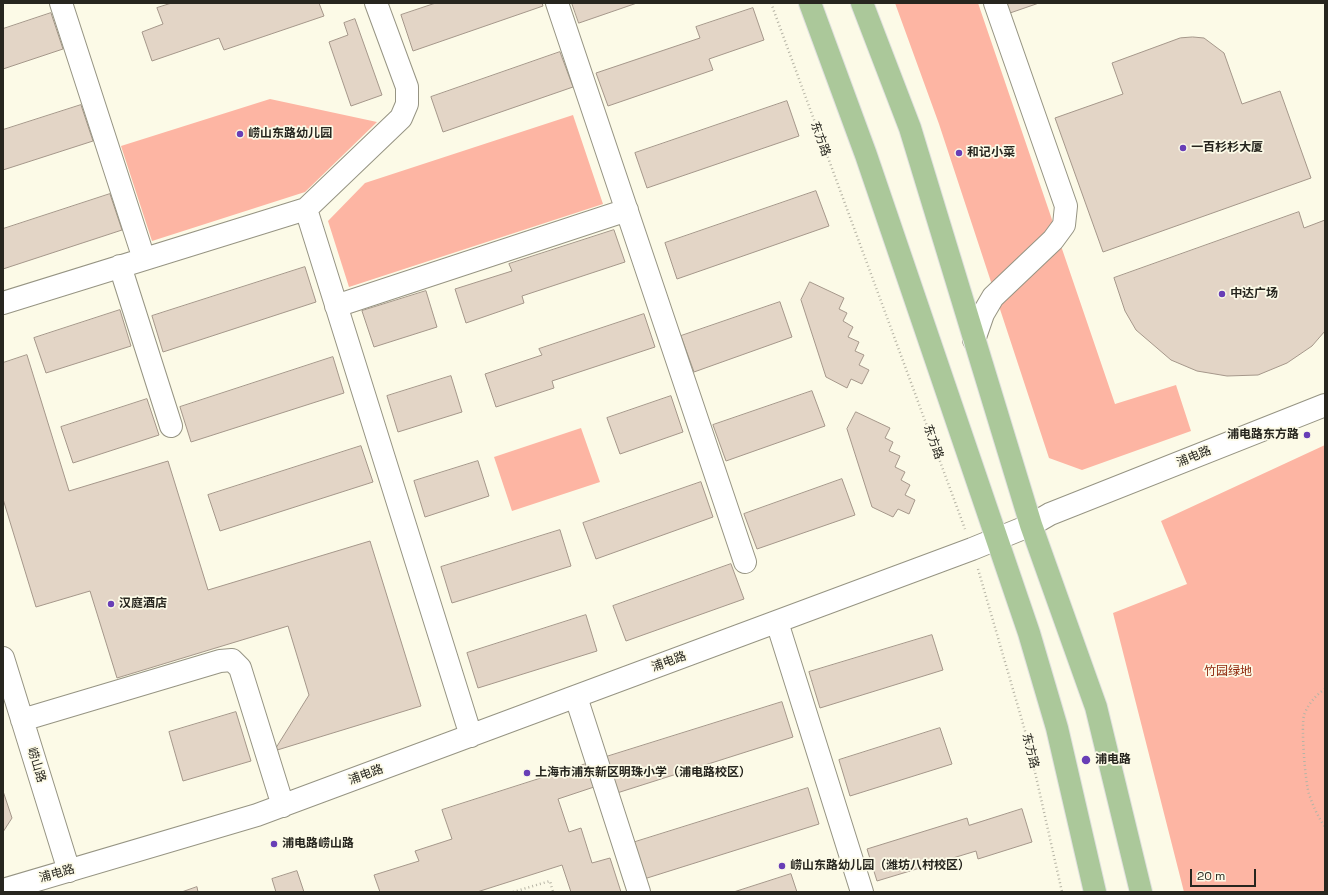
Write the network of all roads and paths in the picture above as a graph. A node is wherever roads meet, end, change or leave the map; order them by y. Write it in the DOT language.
graph roads {
  1 [pos="61,3"];
  2 [pos="376,3"];
  3 [pos="556,3"];
  4 [pos="770,3"];
  5 [pos="810,3"];
  6 [pos="862,3"];
  7 [pos="995,3"];
  8 [pos="306,209"];
  9 [pos="627,210"];
  10 [pos="144,259"];
  11 [pos="120,266"];
  12 [pos="3,303"];
  13 [pos="336,306"];
  14 [pos="974,340"];
  15 [pos="1325,405"];
  16 [pos="172,426"];
  17 [pos="1031,525"];
  18 [pos="997,539"];
  19 [pos="972,549"];
  20 [pos="745,562"];
  21 [pos="777,622"];
  22 [pos="3,658"];
  23 [pos="1325,689"];
  24 [pos="576,697"];
  25 [pos="22,720"];
  26 [pos="471,736"];
  27 [pos="283,806"];
  28 [pos="1325,827"];
  29 [pos="69,871"];
  30 [pos="1141,888"];
  31 [pos="3,890"];
  32 [pos="513,892"];
  33 [pos="553,892"];
  34 [pos="639,892"];
  35 [pos="862,892"];
  36 [pos="1062,892"];
  37 [pos="1095,892"];
  1 -- 10 [label="street"];
  2 -- 8 [label="street"];
  3 -- 9 [label="street"];
  4 -- 19 [label="path, 东方路"];
  5 -- 18 [label="main road"];
  6 -- 14 [label="main road"];
  7 -- 14 [label="street"];
  8 -- 10 [label="street"];
  8 -- 13 [label="street"];
  9 -- 13 [label="street"];
  9 -- 20 [label="street"];
  10 -- 11 [label="street"];
  11 -- 12 [label="street"];
  11 -- 16 [label="street"];
  13 -- 26 [label="street"];
  14 -- 17 [label="main road"];
  15 -- 17 [label="street, 浦电路"];
  17 -- 18 [label="street, 浦电路"];
  17 -- 30 [label="main road"];
  18 -- 19 [label="street, 浦电路"];
  18 -- 37 [label="main road"];
  19 -- 21 [label="street, 浦电路"];
  19 -- 36 [label="path, 东方路"];
  21 -- 24 [label="street, 浦电路"];
  21 -- 35 [label="street"];
  22 -- 25 [label="street, 崂山路"];
  23 -- 28 [label="path"];
  24 -- 26 [label="street, 浦电路"];
  24 -- 34 [label="street"];
  25 -- 27 [label="street"];
  25 -- 29 [label="street, 崂山路"];
  26 -- 27 [label="street, 浦电路"];
  27 -- 29 [label="street, 浦电路"];
  29 -- 31 [label="street, 浦电路"];
  32 -- 33 [label="path"];
}
